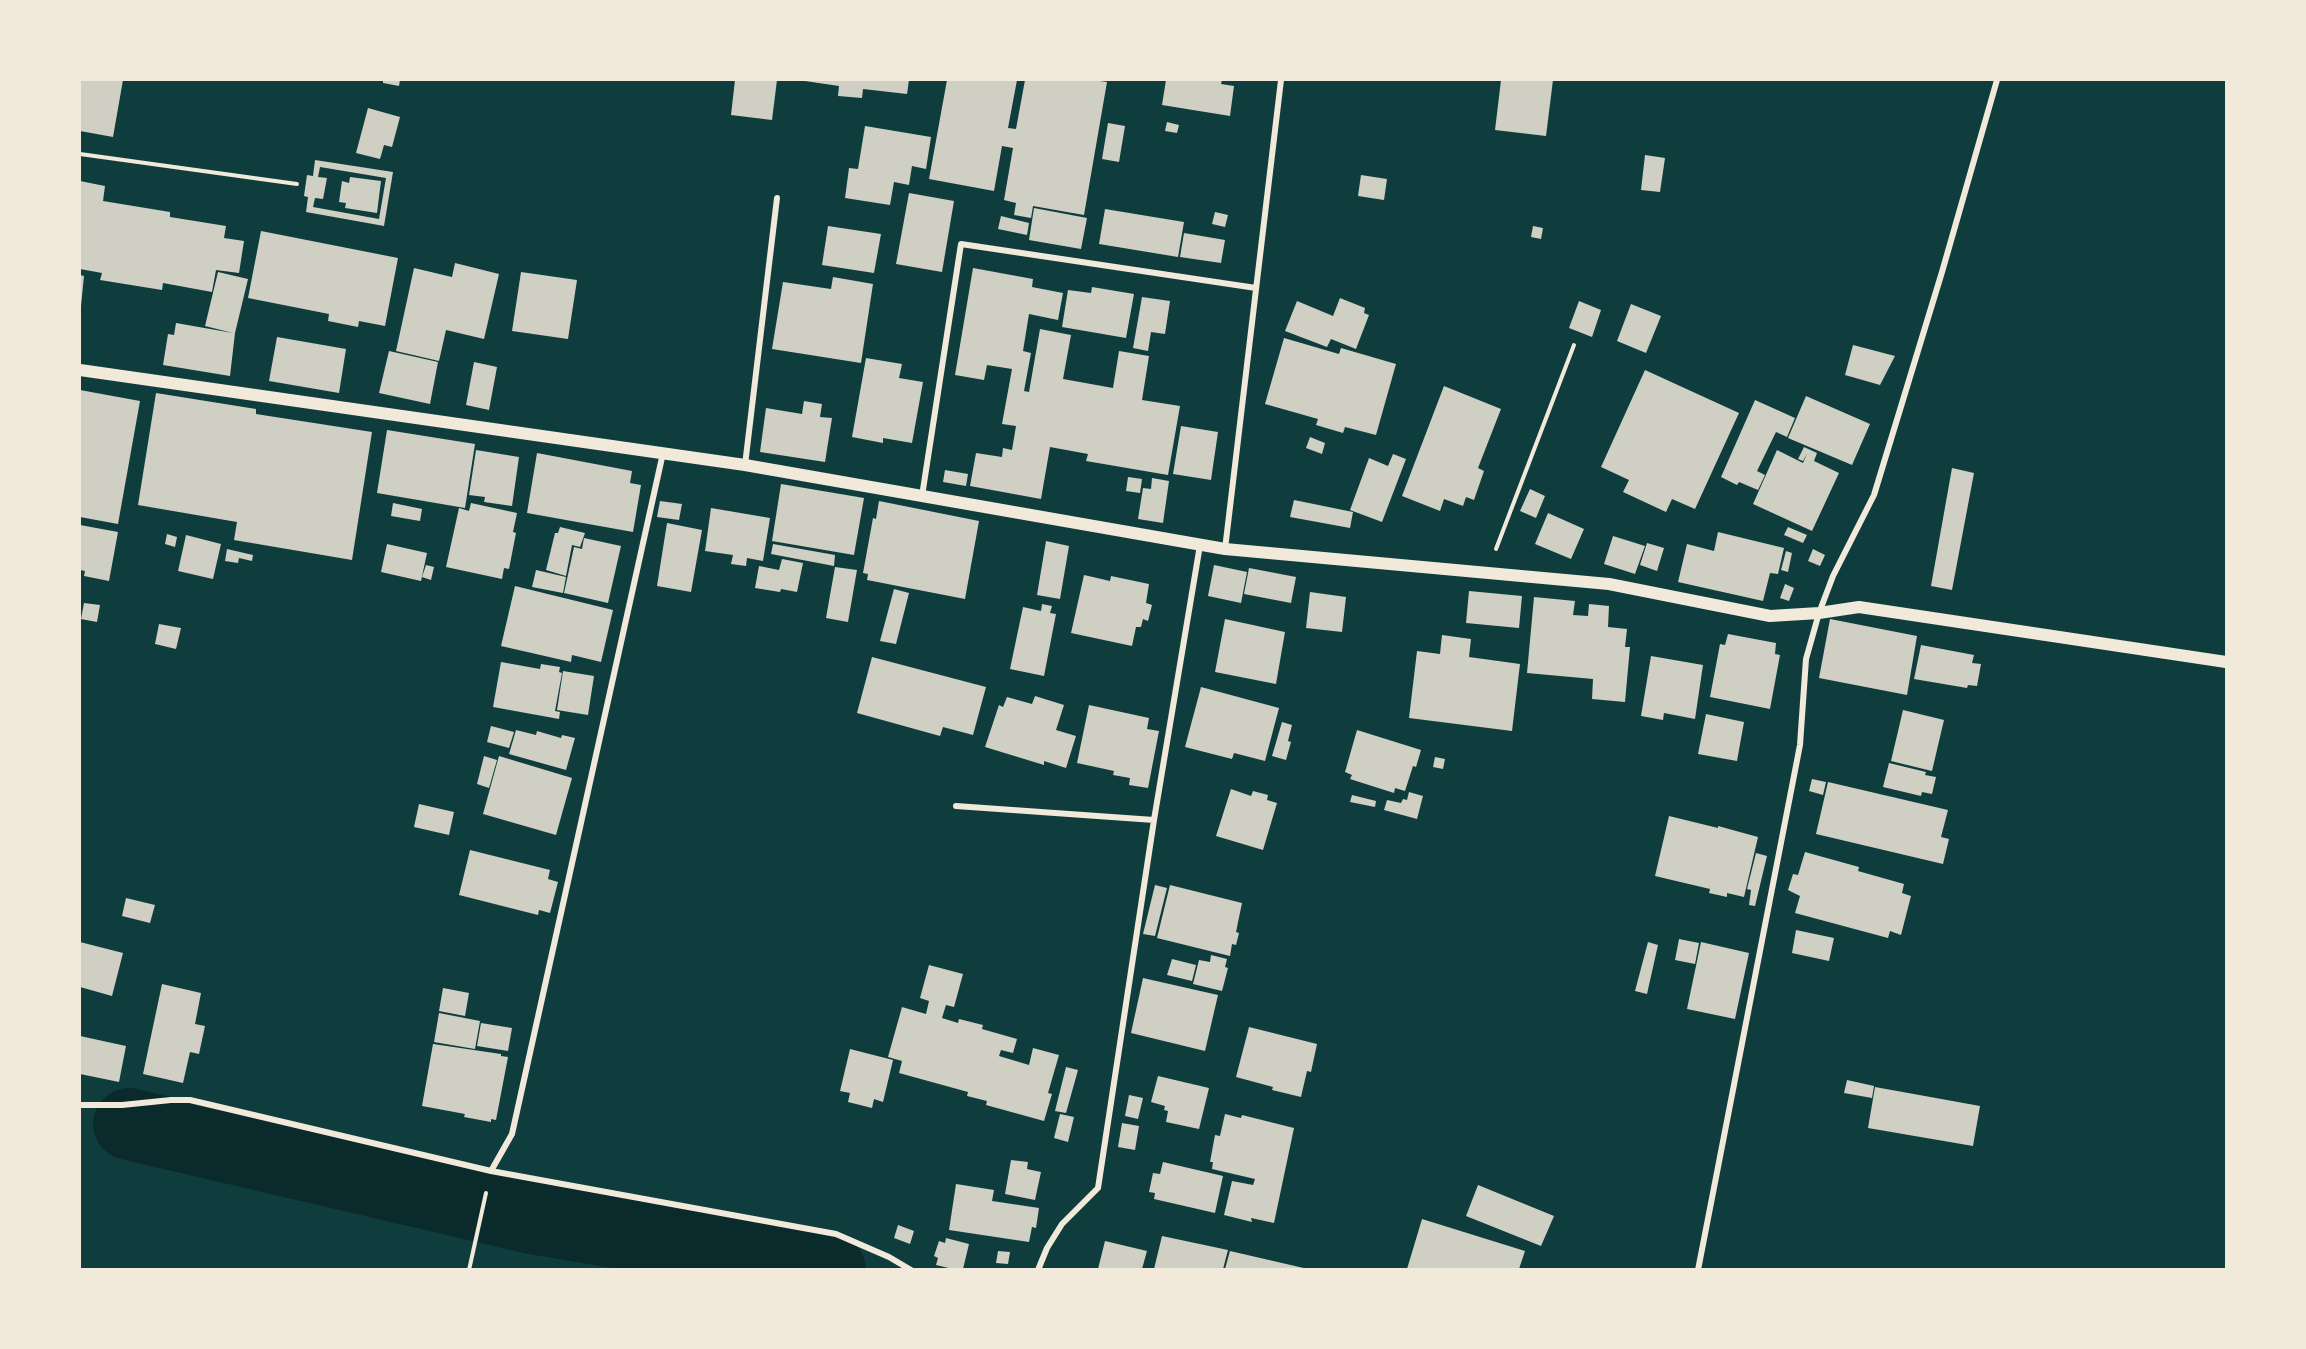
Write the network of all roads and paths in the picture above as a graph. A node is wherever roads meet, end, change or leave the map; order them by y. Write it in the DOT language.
graph roads {
  1 [pos="1281,80"];
  2 [pos="1997,80"];
  3 [pos="80,154"];
  4 [pos="297,184"];
  5 [pos="777,198"];
  6 [pos="1256,288"];
  7 [pos="1574,345"];
  8 [pos="80,370"];
  9 [pos="663,453"];
  10 [pos="745,465"];
  11 [pos="922,496"];
  12 [pos="1200,544"];
  13 [pos="1226,549"];
  14 [pos="1487,573"];
  15 [pos="1819,613"];
  16 [pos="2226,662"];
  17 [pos="956,806"];
  18 [pos="1154,820"];
  19 [pos="80,1105"];
  20 [pos="491,1171"];
  21 [pos="487,1188"];
  22 [pos="469,1269"];
  23 [pos="911,1269"];
  24 [pos="1038,1269"];
  25 [pos="1698,1269"];
  1 -- 6 [label="street"];
  2 -- 15 [label="street"];
  3 -- 4 [label="path"];
  5 -- 10 [label="street"];
  6 -- 11 [label="street"];
  6 -- 13 [label="street"];
  7 -- 14 [label="path"];
  8 -- 9 [label="main road"];
  9 -- 10 [label="main road"];
  9 -- 20 [label="street"];
  10 -- 11 [label="main road"];
  11 -- 12 [label="main road"];
  12 -- 13 [label="main road"];
  12 -- 18 [label="street"];
  13 -- 14 [label="main road"];
  14 -- 15 [label="main road"];
  15 -- 16 [label="main road"];
  15 -- 25 [label="street"];
  17 -- 18 [label="street"];
  18 -- 24 [label="street"];
  19 -- 20 [label="street"];
  20 -- 23 [label="street"];
  21 -- 22 [label="path"];
}
